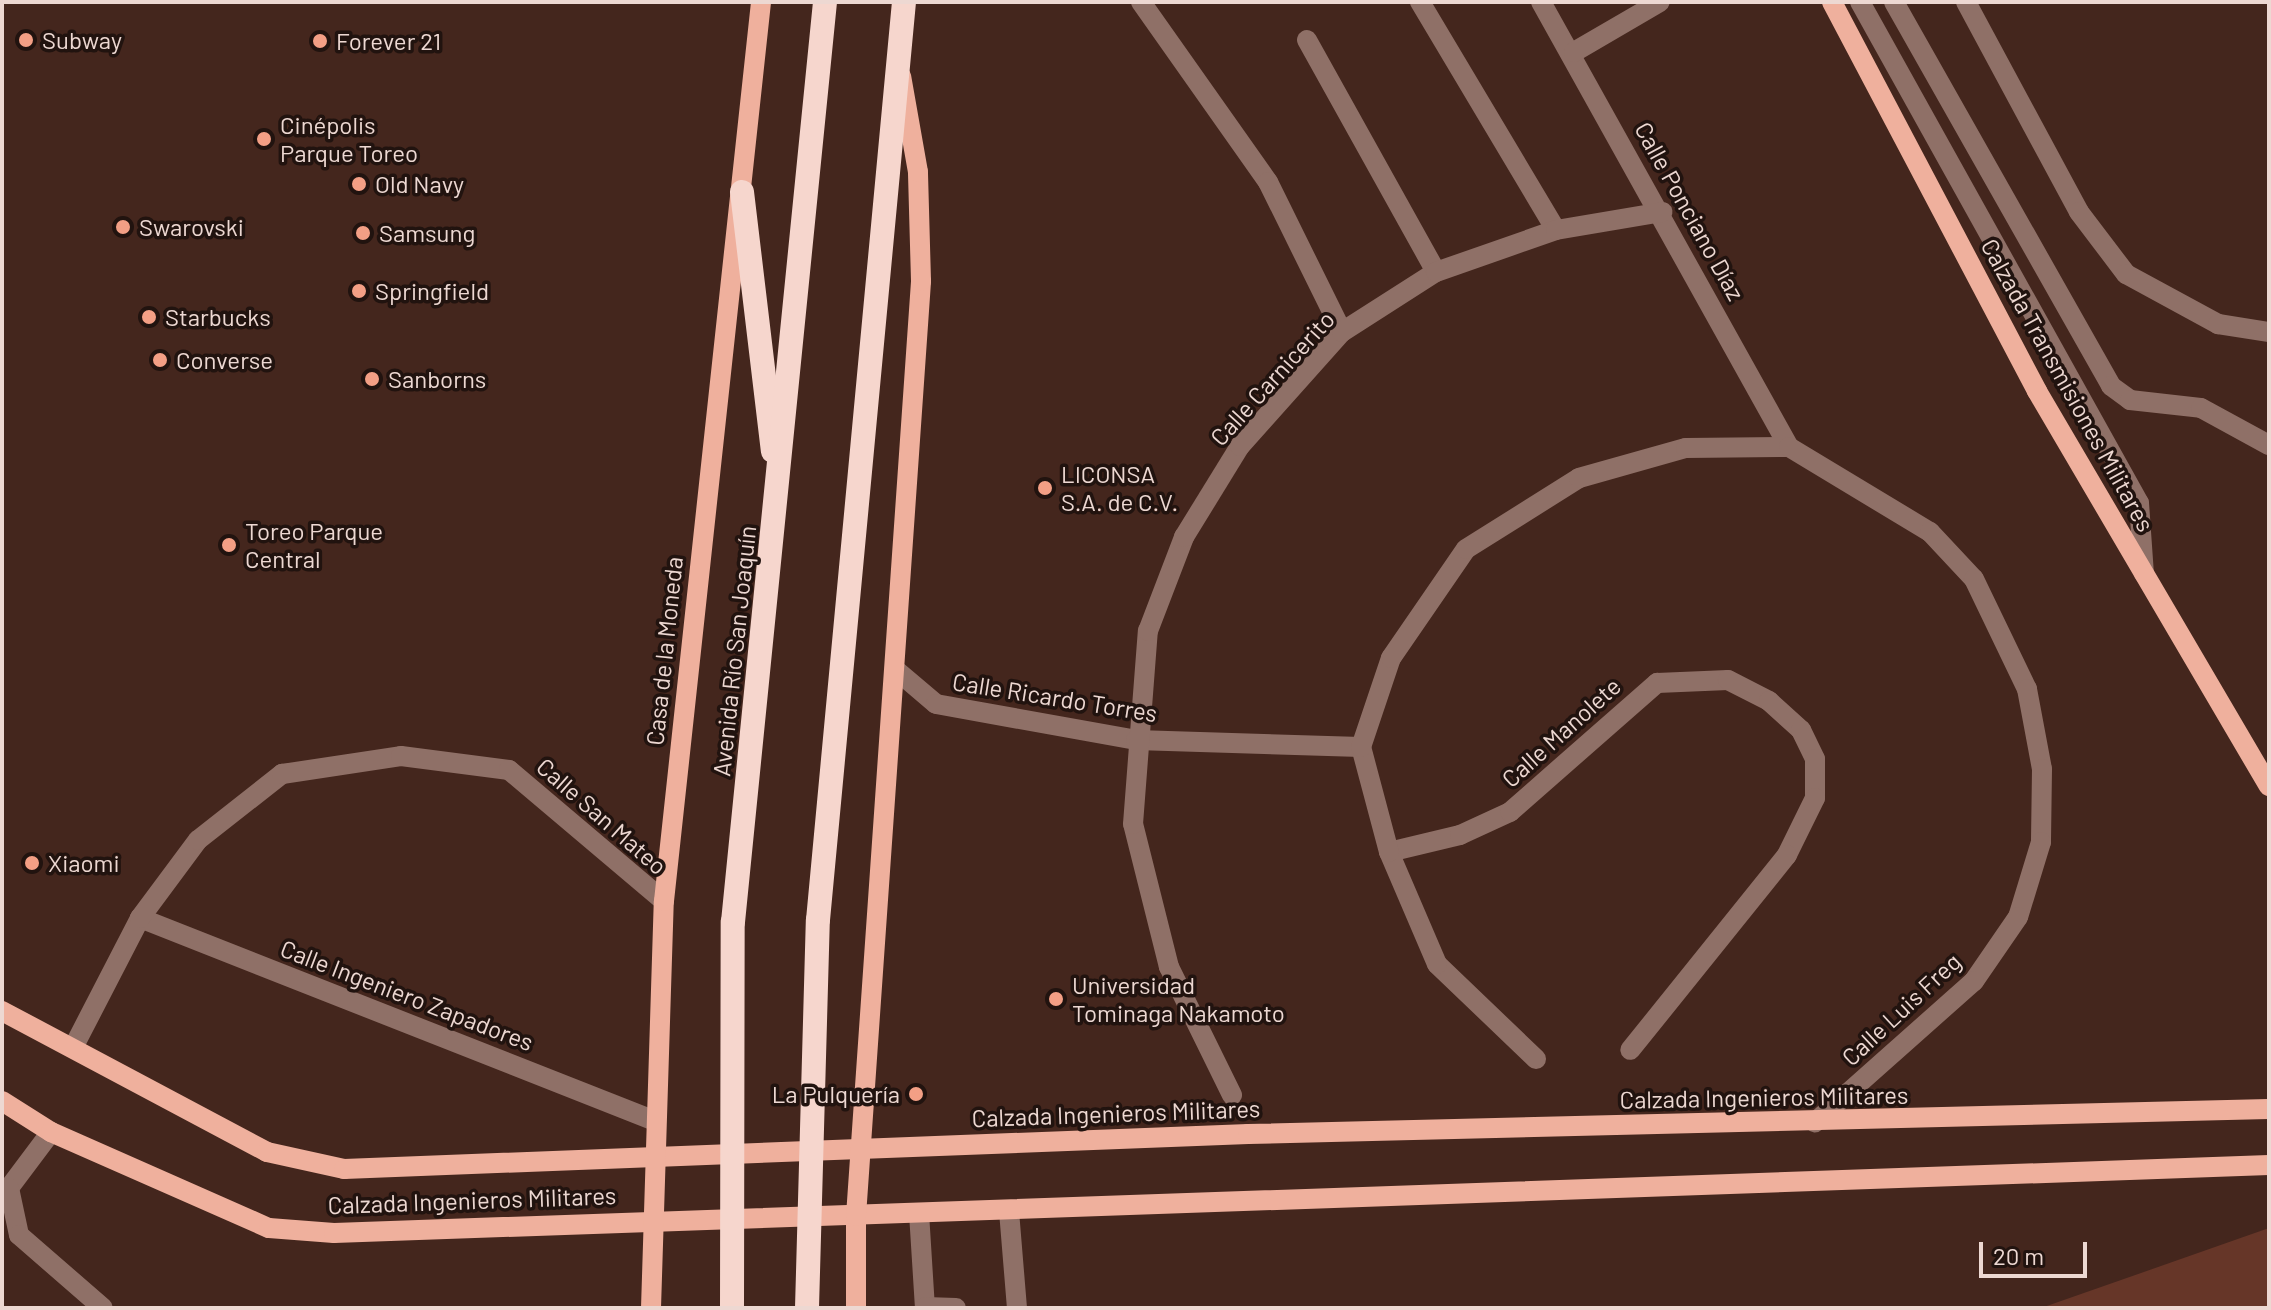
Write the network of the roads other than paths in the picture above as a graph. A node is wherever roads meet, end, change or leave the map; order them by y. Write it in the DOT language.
graph roads {
  1 [pos="761,2"];
  2 [pos="825,2"];
  3 [pos="904,2"];
  4 [pos="1141,2"];
  5 [pos="1420,2"];
  6 [pos="1541,2"];
  7 [pos="1660,2"];
  8 [pos="1832,2"];
  9 [pos="1860,2"];
  10 [pos="1894,2"];
  11 [pos="1966,2"];
  12 [pos="1307,40"];
  13 [pos="1574,52"];
  14 [pos="898,64"];
  15 [pos="742,192"];
  16 [pos="1662,212"];
  17 [pos="1556,230"];
  18 [pos="1436,272"];
  19 [pos="1342,332"];
  20 [pos="2269,332"];
  21 [pos="2269,445"];
  22 [pos="1789,447"];
  23 [pos="779,499"];
  24 [pos="2144,574"];
  25 [pos="896,670"];
  26 [pos="1136,740"];
  27 [pos="1361,747"];
  28 [pos="2269,786"];
  29 [pos="1389,852"];
  30 [pos="664,901"];
  31 [pos="140,918"];
  32 [pos="2,1011"];
  33 [pos="74,1046"];
  34 [pos="1630,1050"];
  35 [pos="1536,1059"];
  36 [pos="1232,1095"];
  37 [pos="2,1101"];
  38 [pos="2269,1109"];
  39 [pos="655,1121"];
  40 [pos="1815,1122"];
  41 [pos="51,1132"];
  42 [pos="861,1149"];
  43 [pos="653,1161"];
  44 [pos="2269,1165"];
  45 [pos="1009,1211"];
  46 [pos="919,1213"];
  47 [pos="856,1216"];
  48 [pos="650,1220"];
  49 [pos="103,1308"];
  50 [pos="651,1308"];
  51 [pos="732,1308"];
  52 [pos="807,1308"];
  53 [pos="856,1308"];
  54 [pos="925,1308"];
  55 [pos="956,1308"];
  56 [pos="1017,1308"];
  1 -- 15 [label="main road, Casa de la Moneda"];
  2 -- 23 [label="highway, Avenida Río San Joaquín"];
  3 -- 14 [label="highway"];
  4 -- 19 [label="street"];
  5 -- 17 [label="street"];
  6 -- 13 [label="street, Calle Ponciano Díaz"];
  7 -- 13 [label="street"];
  8 -- 24 [label="main road, Calzada Transmisiones Militares"];
  9 -- 24 [label="street"];
  10 -- 21 [label="street"];
  11 -- 20 [label="street"];
  12 -- 18 [label="street"];
  13 -- 16 [label="street, Calle Ponciano Díaz"];
  14 -- 25 [label="main road"];
  14 -- 52 [label="highway"];
  15 -- 23 [label="highway"];
  15 -- 30 [label="main road, Casa de la Moneda"];
  16 -- 17 [label="street, Calle Carnicerito"];
  16 -- 22 [label="street, Calle Ponciano Díaz"];
  17 -- 18 [label="street, Calle Carnicerito"];
  18 -- 19 [label="street, Calle Carnicerito"];
  19 -- 26 [label="street, Calle Carnicerito"];
  22 -- 27 [label="street"];
  22 -- 40 [label="street, Calle Luis Freg"];
  23 -- 51 [label="highway, Avenida Río San Joaquín"];
  24 -- 28 [label="main road, Calzada Transmisiones Militares"];
  25 -- 26 [label="street, Calle Ricardo Torres"];
  25 -- 42 [label="main road"];
  26 -- 27 [label="street, Calle Ricardo Torres"];
  26 -- 36 [label="street, Calle Carnicerito"];
  27 -- 29 [label="street"];
  29 -- 34 [label="street, Calle Manolete"];
  29 -- 35 [label="street"];
  30 -- 31 [label="street, Calle San Mateo"];
  30 -- 39 [label="main road, Casa de la Moneda"];
  31 -- 33 [label="street, Calle San Mateo"];
  31 -- 39 [label="street, Calle Ingeniero Zapadores"];
  32 -- 33 [label="main road, Calzada Ingenieros Militares"];
  33 -- 43 [label="main road, Calzada Ingenieros Militares"];
  37 -- 41 [label="main road, Calzada Ingenieros Militares"];
  38 -- 40 [label="main road, Calzada Ingenieros Militares"];
  39 -- 43 [label="main road, Casa de la Moneda"];
  40 -- 42 [label="main road, Calzada Ingenieros Militares"];
  41 -- 48 [label="main road, Calzada Ingenieros Militares"];
  41 -- 49 [label="street"];
  42 -- 43 [label="main road, Calzada Ingenieros Militares"];
  42 -- 47 [label="main road"];
  43 -- 48 [label="main road, Casa de la Moneda"];
  44 -- 45 [label="main road, Calzada Ingenieros Militares"];
  45 -- 46 [label="main road, Calzada Ingenieros Militares"];
  45 -- 56 [label="street"];
  46 -- 47 [label="main road, Calzada Ingenieros Militares"];
  46 -- 54 [label="street"];
  47 -- 48 [label="main road, Calzada Ingenieros Militares"];
  47 -- 53 [label="main road"];
  48 -- 50 [label="main road, Casa de la Moneda"];
  54 -- 55 [label="street"];
}
